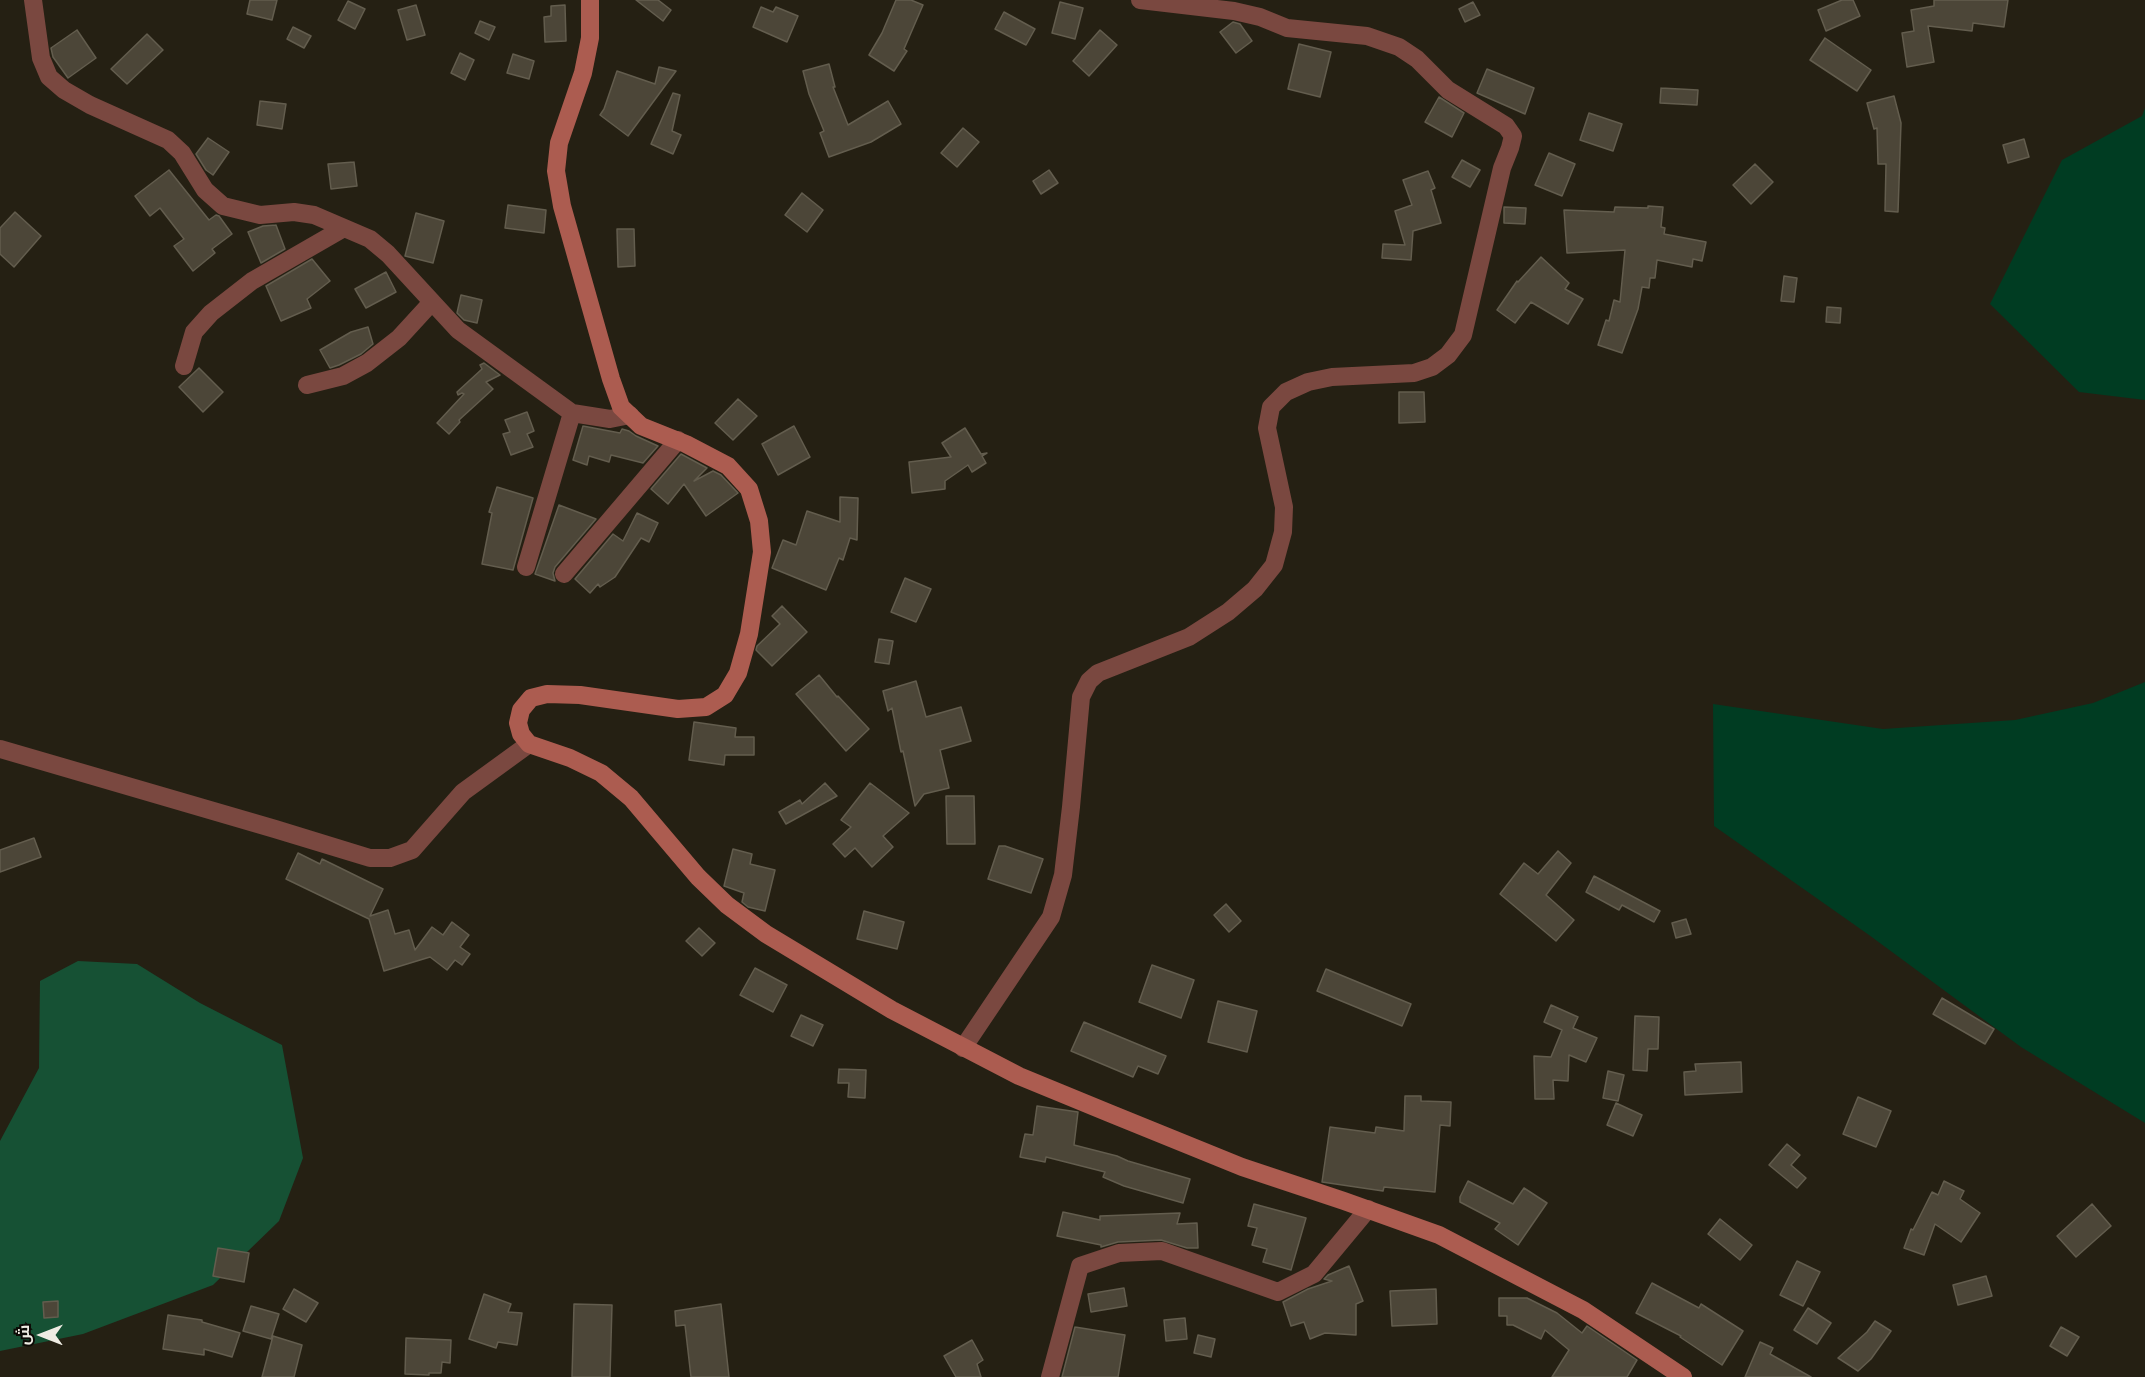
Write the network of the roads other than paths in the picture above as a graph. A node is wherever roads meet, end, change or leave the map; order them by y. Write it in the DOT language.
graph roads {
  1 [pos="33,0"];
  2 [pos="590,0"];
  3 [pos="1140,0"];
  4 [pos="344,228"];
  5 [pos="432,302"];
  6 [pos="184,366"];
  7 [pos="308,385"];
  8 [pos="572,412"];
  9 [pos="630,415"];
  10 [pos="678,440"];
  11 [pos="526,567"];
  12 [pos="564,574"];
  13 [pos="529,744"];
  14 [pos="0,749"];
  15 [pos="963,1048"];
  16 [pos="1368,1209"];
  17 [pos="1050,1377"];
  18 [pos="1683,1377"];
  1 -- 4 [label="street"];
  2 -- 9 [label="street"];
  3 -- 15 [label="street"];
  4 -- 5 [label="street"];
  4 -- 6 [label="street"];
  5 -- 7 [label="street"];
  5 -- 8 [label="street"];
  8 -- 9 [label="street"];
  8 -- 11 [label="street"];
  9 -- 10 [label="street"];
  10 -- 12 [label="street"];
  10 -- 13 [label="street"];
  13 -- 14 [label="street"];
  13 -- 15 [label="street"];
  15 -- 16 [label="street"];
  16 -- 17 [label="street"];
  16 -- 18 [label="street"];
}
